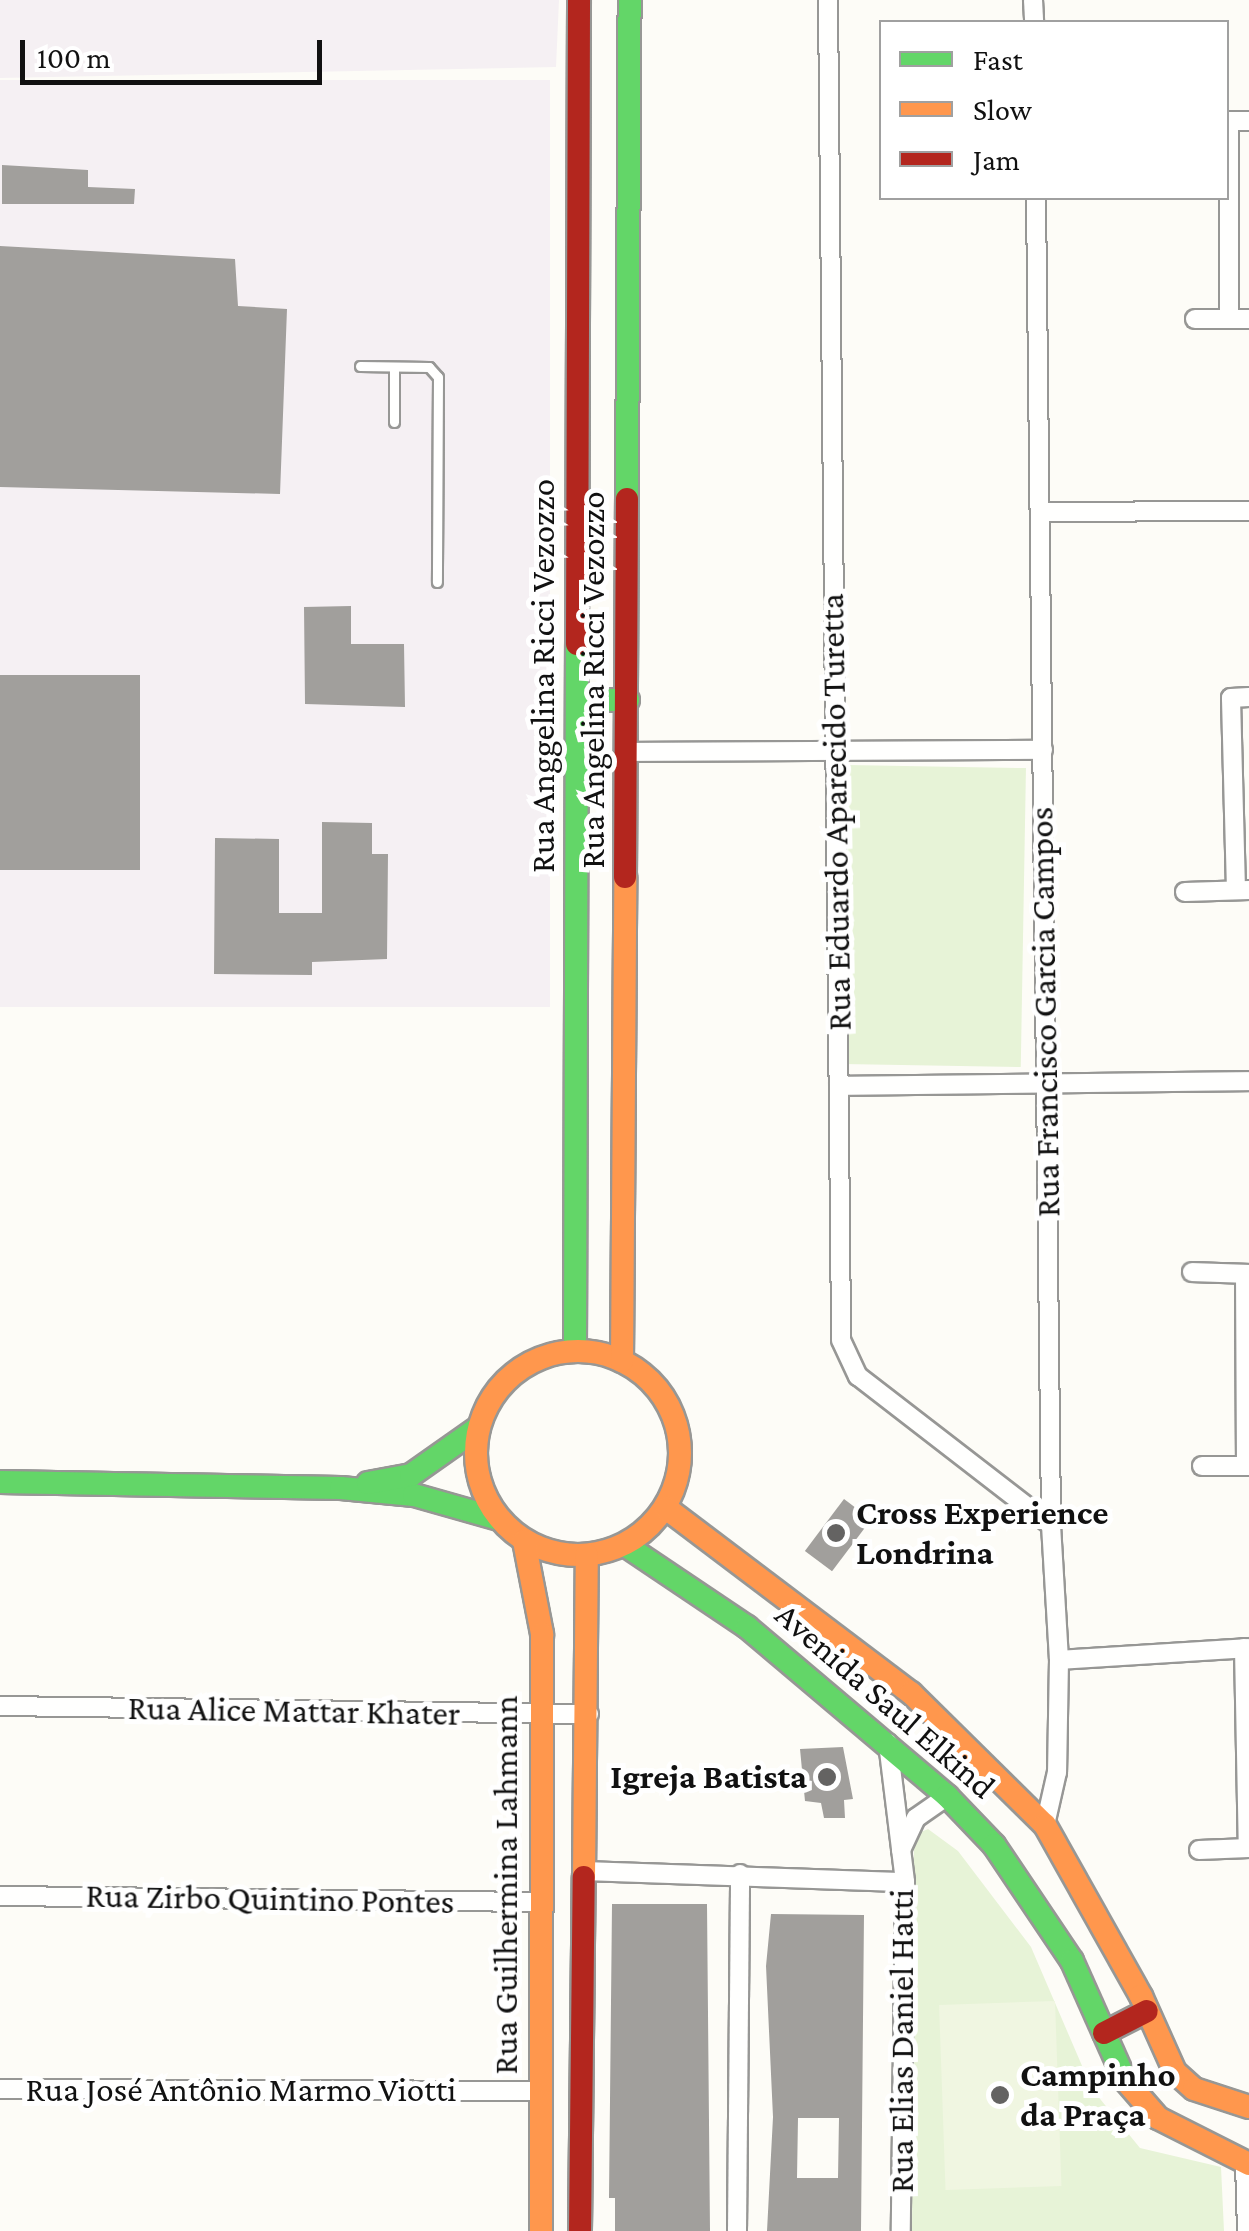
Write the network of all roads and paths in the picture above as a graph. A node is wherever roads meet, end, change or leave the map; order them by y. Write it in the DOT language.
graph roads {
  1 [pos="579,0"];
  2 [pos="630,0"];
  3 [pos="828,0"];
  4 [pos="1249,121"];
  5 [pos="1036,200"];
  6 [pos="1249,318"];
  7 [pos="1230,319"];
  8 [pos="1195,320"];
  9 [pos="360,366"];
  10 [pos="394,367"];
  11 [pos="394,422"];
  12 [pos="1249,511"];
  13 [pos="1040,512"];
  14 [pos="437,582"];
  15 [pos="1240,698"];
  16 [pos="577,700"];
  17 [pos="628,700"];
  18 [pos="836,750"];
  19 [pos="1043,750"];
  20 [pos="628,752"];
  21 [pos="1243,890"];
  22 [pos="1185,892"];
  23 [pos="1249,1081"];
  24 [pos="1045,1082"];
  25 [pos="839,1086"];
  26 [pos="1192,1272"];
  27 [pos="1247,1274"];
  28 [pos="575,1351"];
  29 [pos="622,1361"];
  30 [pos="479,1427"];
  31 [pos="1202,1466"];
  32 [pos="1247,1466"];
  33 [pos="0,1482"];
  34 [pos="341,1488"];
  35 [pos="666,1508"];
  36 [pos="500,1519"];
  37 [pos="1052,1526"];
  38 [pos="524,1540"];
  39 [pos="625,1544"];
  40 [pos="587,1555"];
  41 [pos="1246,1648"];
  42 [pos="1059,1660"];
  43 [pos="0,1706"];
  44 [pos="588,1714"];
  45 [pos="539,1715"];
  46 [pos="888,1741"];
  47 [pos="947,1796"];
  48 [pos="1045,1824"];
  49 [pos="1248,1848"];
  50 [pos="901,1850"];
  51 [pos="1199,1850"];
  52 [pos="586,1871"];
  53 [pos="740,1874"];
  54 [pos="904,1882"];
  55 [pos="0,1896"];
  56 [pos="541,1902"];
  57 [pos="1147,2011"];
  58 [pos="1104,2033"];
  59 [pos="0,2089"];
  60 [pos="542,2091"];
  61 [pos="1249,2107"];
  62 [pos="1247,2163"];
  63 [pos="541,2231"];
  64 [pos="580,2231"];
  65 [pos="737,2231"];
  66 [pos="901,2231"];
  67 [pos="1247,2231"];
  1 -- 16 [label="main road, Rua Anggelina Ricci Vezozzo"];
  2 -- 17 [label="main road, Rua Angelina Ricci Vezozzo"];
  3 -- 18 [label="street, Rua Eduardo Aparecido Turetta"];
  4 -- 7 [label="street"];
  5 -- 13 [label="street, Rua Francisco Garcia Campos"];
  6 -- 7 [label="street"];
  7 -- 8 [label="street"];
  9 -- 10 [label="lane"];
  10 -- 11 [label="lane"];
  10 -- 14 [label="lane"];
  12 -- 13 [label="street"];
  13 -- 19 [label="street, Rua Francisco Garcia Campos"];
  15 -- 21 [label="street"];
  16 -- 17 [label="main road"];
  16 -- 28 [label="main road, Rua Anggelina Ricci Vezozzo"];
  17 -- 20 [label="main road, Rua Angelina Ricci Vezozzo"];
  18 -- 19 [label="street"];
  18 -- 20 [label="street"];
  18 -- 25 [label="street, Rua Eduardo Aparecido Turetta"];
  19 -- 24 [label="street, Rua Francisco Garcia Campos"];
  20 -- 29 [label="main road, Rua Angelina Ricci Vezozzo"];
  21 -- 22 [label="street"];
  23 -- 24 [label="street"];
  24 -- 25 [label="street"];
  24 -- 37 [label="street, Rua Francisco Garcia Campos"];
  25 -- 37 [label="street, Rua Eduardo Aparecido Turetta"];
  26 -- 27 [label="street"];
  27 -- 32 [label="street"];
  28 -- 29 [label="main road"];
  28 -- 30 [label="main road"];
  29 -- 35 [label="main road"];
  30 -- 34 [label="main road"];
  30 -- 36 [label="main road"];
  31 -- 32 [label="street"];
  33 -- 34 [label="main road"];
  34 -- 36 [label="main road"];
  35 -- 39 [label="main road"];
  35 -- 48 [label="main road, Avenida Saul Elkind"];
  36 -- 38 [label="main road"];
  37 -- 42 [label="street, Rua Francisco Garcia Campos"];
  38 -- 40 [label="main road"];
  38 -- 45 [label="main road, Rua Guilhermina Lahmann"];
  39 -- 40 [label="main road"];
  39 -- 46 [label="main road, Avenida Saul Elkind"];
  40 -- 44 [label="main road"];
  41 -- 42 [label="street"];
  41 -- 49 [label="street"];
  42 -- 48 [label="street, Rua Francisco Garcia Campos"];
  43 -- 45 [label="street, Rua Alice Mattar Khater"];
  44 -- 45 [label="street, Rua Alice Mattar Khater"];
  44 -- 52 [label="main road"];
  45 -- 56 [label="main road, Rua Guilhermina Lahmann"];
  46 -- 47 [label="main road, Avenida Saul Elkind"];
  46 -- 50 [label="street, Rua Elias Daniel Hatti"];
  47 -- 50 [label="street, Rua Elias Daniel Hatti"];
  47 -- 58 [label="main road, Avenida Saul Elkind"];
  48 -- 57 [label="main road, Avenida Saul Elkind"];
  49 -- 51 [label="street"];
  50 -- 54 [label="street, Rua Elias Daniel Hatti"];
  52 -- 53 [label="street"];
  52 -- 64 [label="main road"];
  53 -- 54 [label="street"];
  53 -- 65 [label="street"];
  54 -- 66 [label="street, Rua Elias Daniel Hatti"];
  55 -- 56 [label="street, Rua Zirbo Quintino Pontes"];
  56 -- 60 [label="main road, Rua Guilhermina Lahmann"];
  57 -- 58 [label="main road"];
  57 -- 61 [label="main road, Avenida Saul Elkind"];
  58 -- 62 [label="main road, Avenida Saul Elkind"];
  59 -- 60 [label="street, Rua José Antônio Marmo Viotti"];
  60 -- 63 [label="main road, Rua Guilhermina Lahmann"];
  62 -- 67 [label="street"];
}
